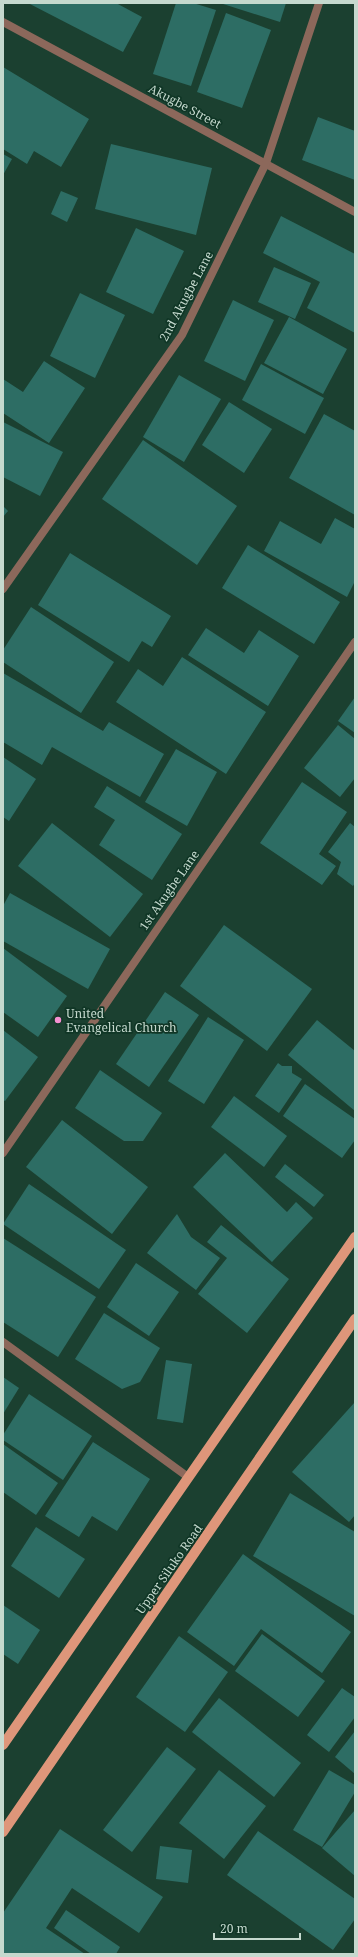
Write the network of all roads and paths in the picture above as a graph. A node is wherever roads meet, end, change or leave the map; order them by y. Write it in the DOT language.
graph roads {
  1 [pos="319,3"];
  2 [pos="3,22"];
  3 [pos="266,163"];
  4 [pos="355,212"];
  5 [pos="3,590"];
  6 [pos="355,642"];
  7 [pos="3,1153"];
  8 [pos="355,1237"];
  9 [pos="355,1319"];
  10 [pos="3,1342"];
  11 [pos="188,1477"];
  12 [pos="3,1746"];
  13 [pos="3,1832"];
  1 -- 3 [label="street, 2nd Akugbe Lane"];
  2 -- 3 [label="street, Akugbe Street"];
  3 -- 4 [label="street, Akugbe Street"];
  3 -- 5 [label="street, 2nd Akugbe Lane"];
  6 -- 7 [label="street, 1st Akugbe Lane"];
  8 -- 11 [label="main road"];
  9 -- 13 [label="main road, Upper Siluko Road"];
  10 -- 11 [label="street"];
  11 -- 12 [label="main road"];
}
